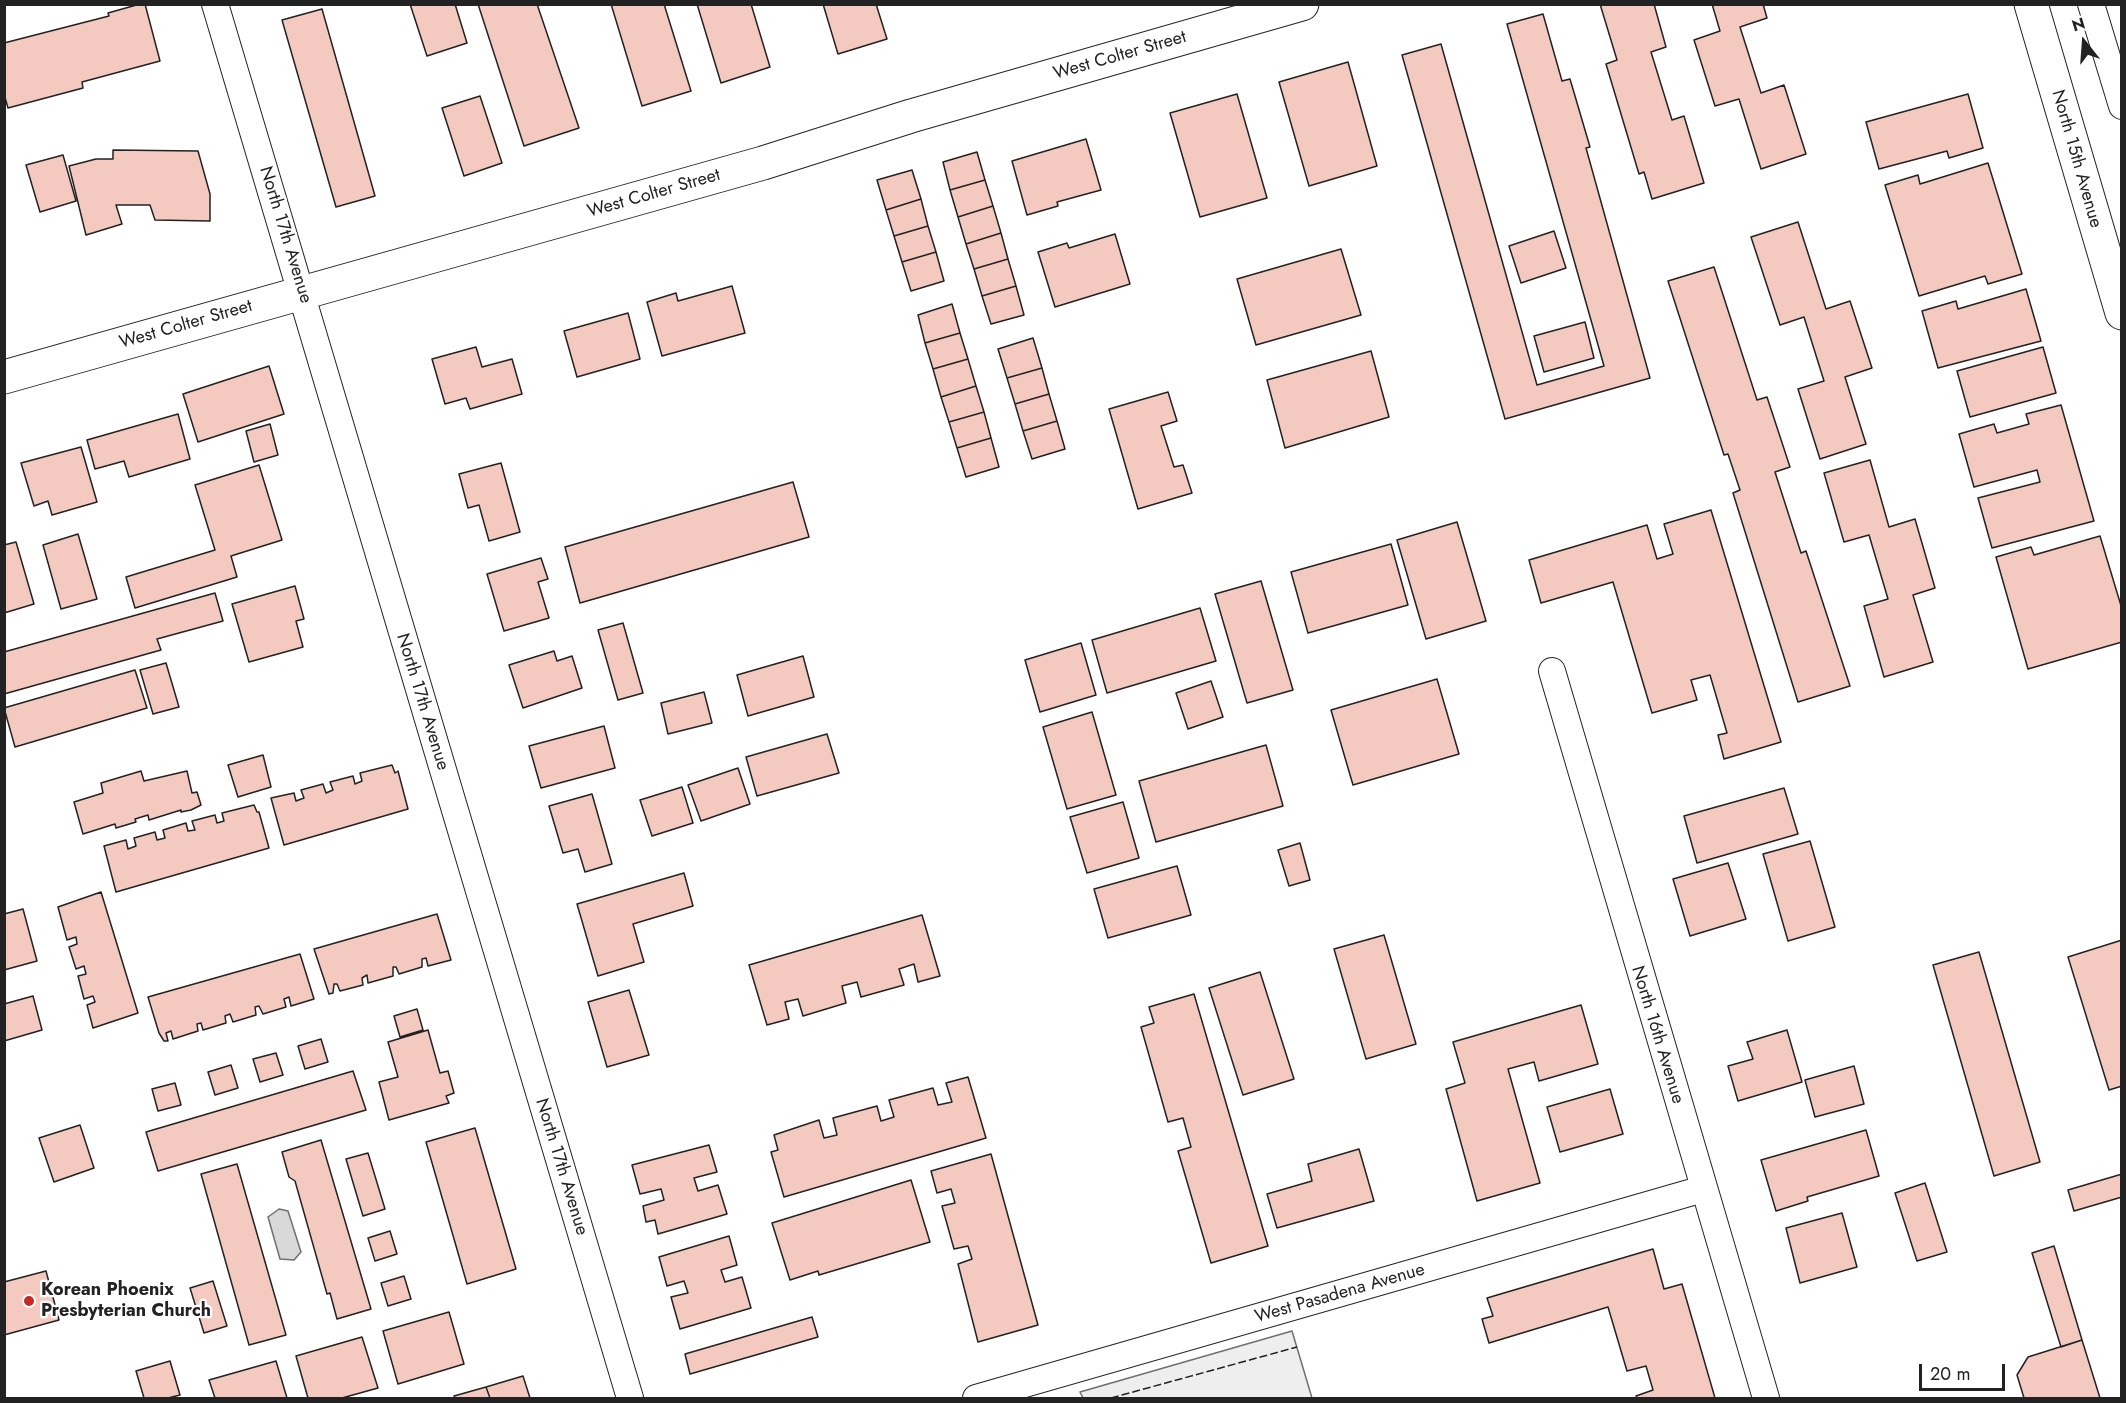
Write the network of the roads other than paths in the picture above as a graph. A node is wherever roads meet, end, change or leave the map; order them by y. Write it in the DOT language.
graph roads {
  1 [pos="215,4"];
  2 [pos="1302,4"];
  3 [pos="2031,4"];
  4 [pos="2091,4"];
  5 [pos="2121,106"];
  6 [pos="302,293"];
  7 [pos="2121,313"];
  8 [pos="4,377"];
  9 [pos="1552,671"];
  10 [pos="1703,1189"];
  11 [pos="630,1398"];
  12 [pos="976,1398"];
  13 [pos="1766,1398"];
  1 -- 6 [label="street, North 17th Avenue"];
  2 -- 6 [label="street, West Colter Street"];
  3 -- 7 [label="street, North 15th Avenue"];
  4 -- 5 [label="street"];
  6 -- 8 [label="street, West Colter Street"];
  6 -- 11 [label="street, North 17th Avenue"];
  9 -- 10 [label="street, North 16th Avenue"];
  10 -- 12 [label="street, West Pasadena Avenue"];
  10 -- 13 [label="street, North 16th Avenue"];
}
